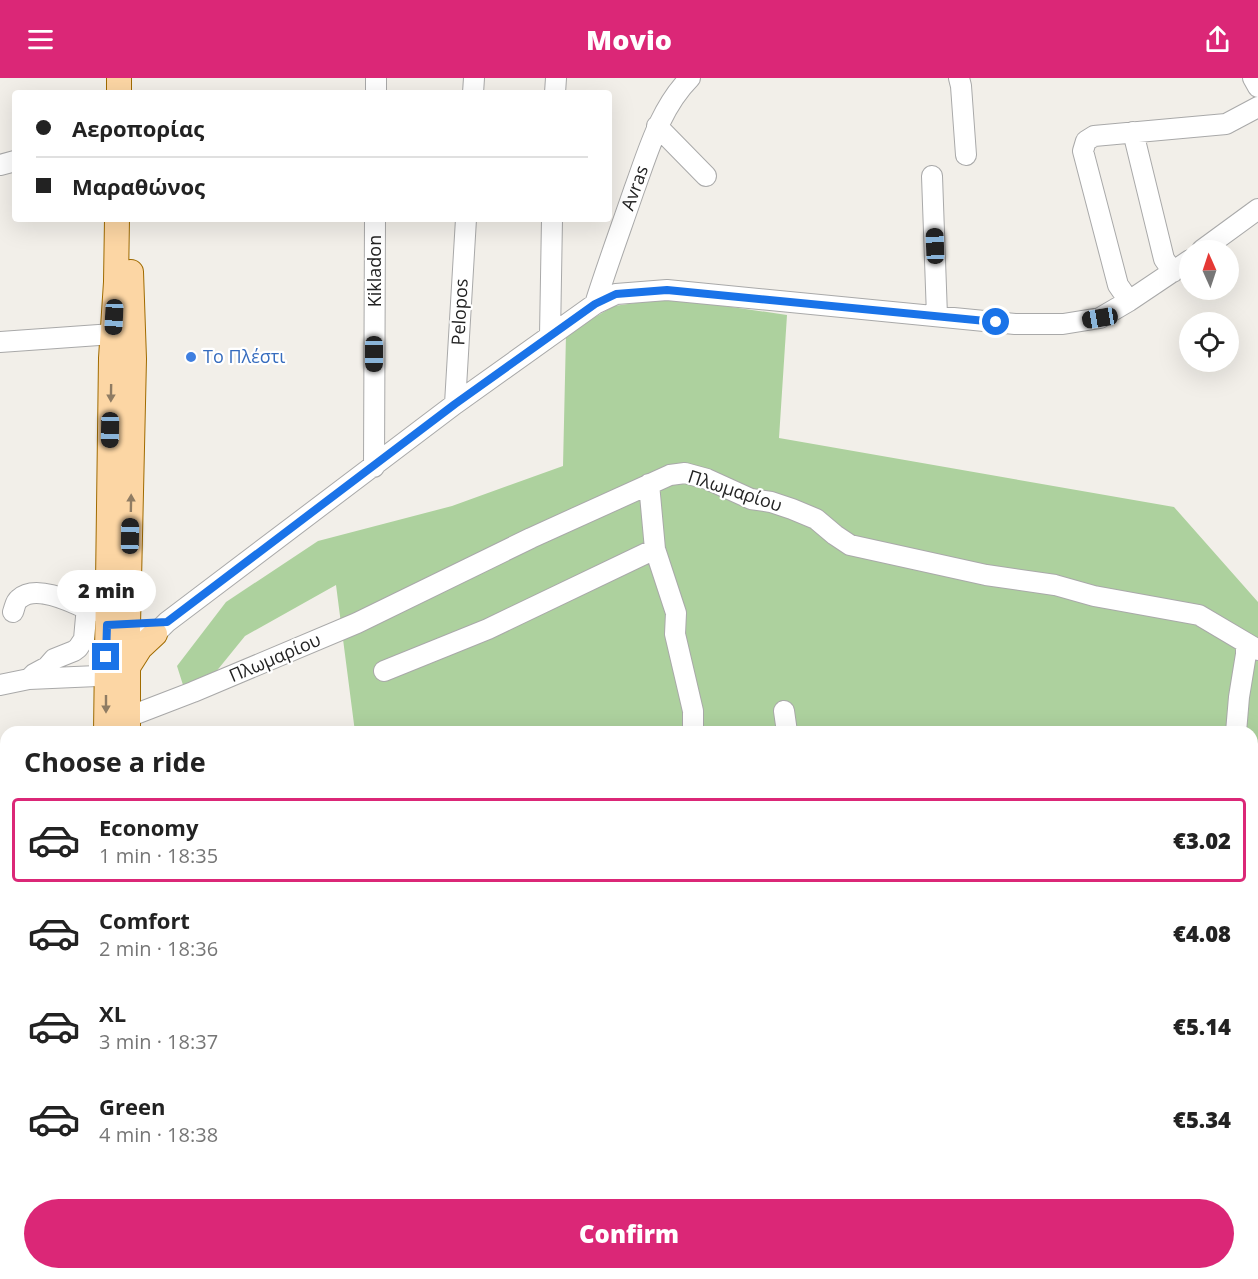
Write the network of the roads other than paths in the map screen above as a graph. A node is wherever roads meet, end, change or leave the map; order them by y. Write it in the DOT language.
graph roads {
  1 [pos="690,78"];
  2 [pos="959,78"];
  3 [pos="1253,78"];
  4 [pos="1258,87"];
  5 [pos="1258,106"];
  6 [pos="657,126"];
  7 [pos="1133,132"];
  8 [pos="966,155"];
  9 [pos="706,176"];
  10 [pos="932,176"];
  11 [pos="1258,209"];
  12 [pos="117,222"];
  13 [pos="132,222"];
  14 [pos="375,222"];
  15 [pos="465,222"];
  16 [pos="552,222"];
  17 [pos="1216,240"];
  18 [pos="1179,268"];
  19 [pos="1173,272"];
  20 [pos="1129,301"];
  21 [pos="595,304"];
  22 [pos="938,316"];
  23 [pos="113,334"];
  24 [pos="550,336"];
  25 [pos="0,342"];
  26 [pos="455,404"];
  27 [pos="374,467"];
  28 [pos="649,484"];
  29 [pos="655,549"];
  30 [pos="13,612"];
  31 [pos="111,622"];
  32 [pos="161,628"];
  33 [pos="1252,647"];
  34 [pos="384,671"];
  35 [pos="120,672"];
  36 [pos="29,680"];
  37 [pos="0,685"];
  38 [pos="784,711"];
  39 [pos="128,725"];
  40 [pos="107,726"];
  41 [pos="693,726"];
  42 [pos="786,726"];
  43 [pos="1237,726"];
  1 -- 6 [label="street, Avras"];
  2 -- 8 [label="street"];
  3 -- 4 [label="street"];
  5 -- 7 [label="street"];
  6 -- 9 [label="street"];
  6 -- 21 [label="street, Avras"];
  7 -- 19 [label="street"];
  7 -- 20 [label="street"];
  10 -- 22 [label="street"];
  11 -- 17 [label="street"];
  12 -- 23 [label="main road"];
  31 -- 13 [label="main road, one-way"];
  14 -- 27 [label="street, Kikladon"];
  15 -- 26 [label="street, Pelopos"];
  16 -- 24 [label="street"];
  18 -- 19 [label="street"];
  19 -- 20 [label="street"];
  20 -- 22 [label="street"];
  21 -- 22 [label="street"];
  21 -- 24 [label="street"];
  23 -- 25 [label="street"];
  23 -- 31 [label="main road, one-way"];
  24 -- 26 [label="street"];
  26 -- 27 [label="street"];
  27 -- 32 [label="street"];
  28 -- 29 [label="street"];
  28 -- 33 [label="street, Πλωμαρίου"];
  28 -- 39 [label="street, Πλωμαρίου"];
  29 -- 34 [label="street"];
  29 -- 41 [label="street"];
  30 -- 31 [label="street"];
  31 -- 32 [label="street"];
  31 -- 35 [label="main road"];
  31 -- 36 [label="street"];
  32 -- 35 [label="main road"];
  33 -- 43 [label="street"];
  35 -- 36 [label="street"];
  35 -- 39 [label="main road"];
  35 -- 40 [label="main road, one-way"];
  36 -- 37 [label="street"];
  38 -- 42 [label="street"];
}
